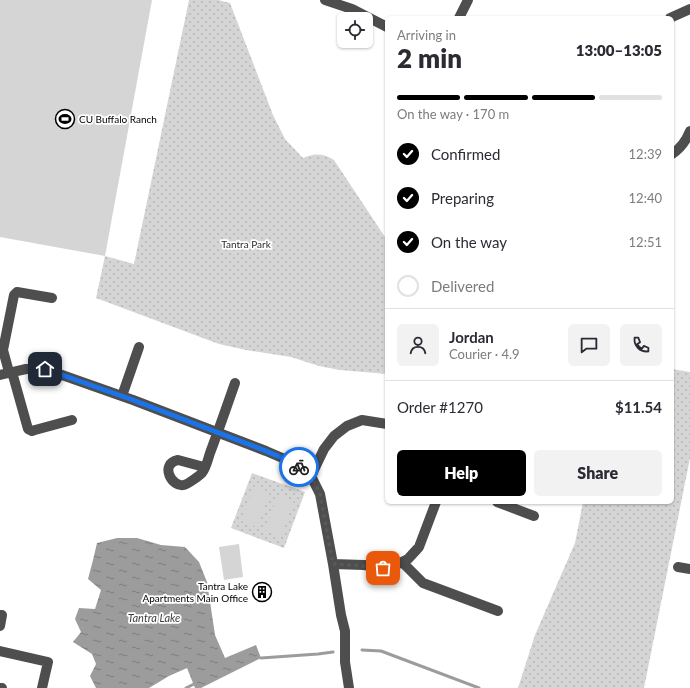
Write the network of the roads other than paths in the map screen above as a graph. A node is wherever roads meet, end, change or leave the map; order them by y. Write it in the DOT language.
graph roads {
  1 [pos="325,0"];
  2 [pos="468,0"];
  3 [pos="689,13"];
  4 [pos="460,16"];
  5 [pos="674,17"];
  6 [pos="385,26"];
  7 [pos="690,131"];
  8 [pos="674,153"];
  9 [pos="52,298"];
  10 [pos="139,347"];
  11 [pos="7,373"];
  12 [pos="235,382"];
  13 [pos="122,396"];
  14 [pos="72,420"];
  15 [pos="385,424"];
  16 [pos="218,433"];
  17 [pos="204,467"];
  18 [pos="311,476"];
  19 [pos="435,504"];
  20 [pos="502,504"];
  21 [pos="534,516"];
  22 [pos="402,562"];
  23 [pos="333,564"];
  24 [pos="678,567"];
  25 [pos="690,569"];
  26 [pos="498,611"];
  27 [pos="0,615"];
  28 [pos="0,626"];
  29 [pos="0,651"];
  30 [pos="42,688"];
  31 [pos="349,688"];
  1 -- 6 [label="street"];
  2 -- 4 [label="street"];
  3 -- 5 [label="street"];
  7 -- 8 [label="street"];
  9 -- 11 [label="street"];
  10 -- 13 [label="street"];
  11 -- 13 [label="street"];
  11 -- 14 [label="street"];
  12 -- 16 [label="street"];
  13 -- 16 [label="street"];
  15 -- 18 [label="street"];
  16 -- 17 [label="street"];
  16 -- 18 [label="street"];
  18 -- 23 [label="street"];
  19 -- 22 [label="street"];
  20 -- 21 [label="street"];
  22 -- 23 [label="street"];
  22 -- 26 [label="street"];
  23 -- 31 [label="street"];
  24 -- 25 [label="street"];
  27 -- 28 [label="street"];
  29 -- 30 [label="street"];
}
